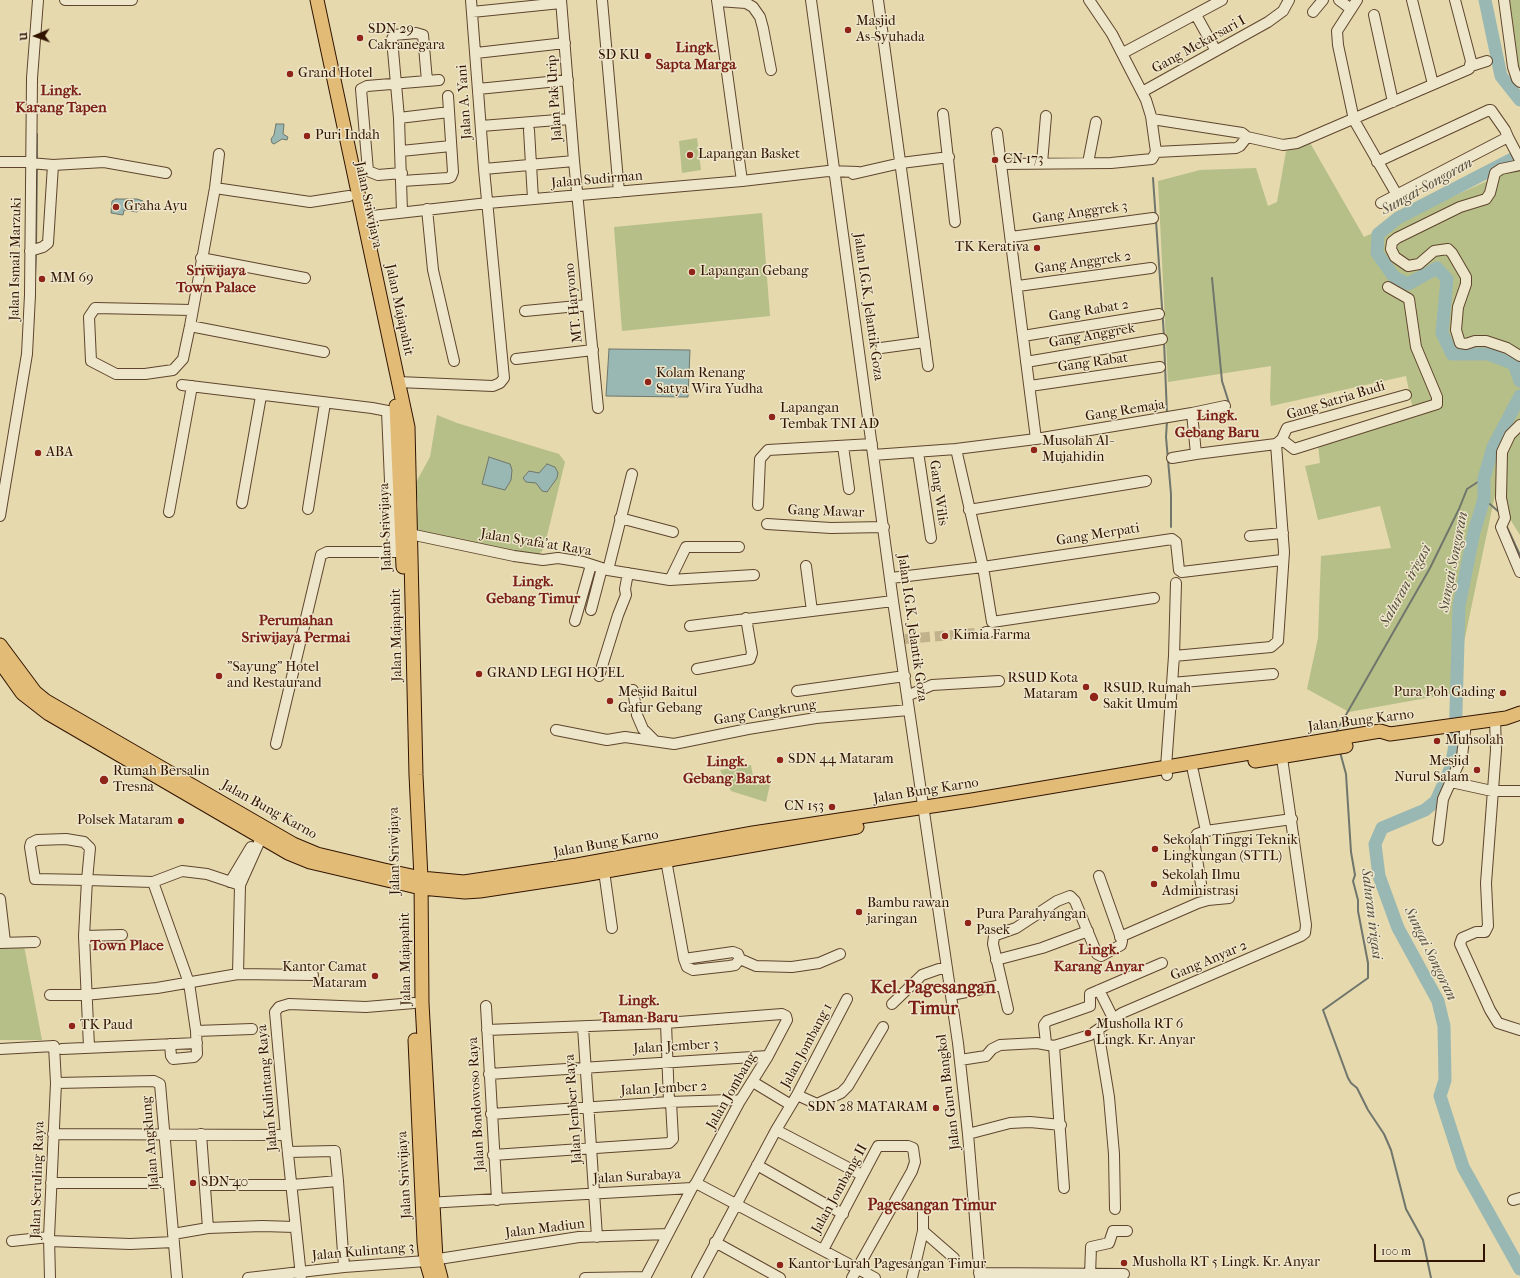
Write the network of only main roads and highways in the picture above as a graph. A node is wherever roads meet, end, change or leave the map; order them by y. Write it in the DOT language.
graph roads {
  1 [pos="310,0"];
  2 [pos="317,0"];
  3 [pos="376,297"];
  4 [pos="407,534"];
  5 [pos="0,645"];
  6 [pos="0,662"];
  7 [pos="1520,713"];
  8 [pos="62,716"];
  9 [pos="1501,718"];
  10 [pos="1520,718"];
  11 [pos="1282,752"];
  12 [pos="1167,771"];
  13 [pos="180,784"];
  14 [pos="742,841"];
  15 [pos="290,849"];
  16 [pos="578,871"];
  17 [pos="416,882"];
  18 [pos="421,1070"];
  19 [pos="431,1260"];
  20 [pos="431,1278"];
  21 [pos="441,1278"];
  1 -- 3 [label="main road, Jalan Sriwijaya"];
  2 -- 3 [label="main road, Jalan Majapahit"];
  3 -- 4 [label="main road, Jalan Sriwijaya"];
  3 -- 4 [label="main road, Jalan Majapahit"];
  4 -- 17 [label="main road, Jalan Sriwijaya"];
  5 -- 8 [label="main road"];
  6 -- 8 [label="main road"];
  7 -- 9 [label="main road"];
  8 -- 13 [label="main road"];
  9 -- 10 [label="main road"];
  9 -- 11 [label="main road, Jalan Bung Karno"];
  11 -- 12 [label="main road, Jalan Bung Karno"];
  11 -- 12 [label="main road"];
  12 -- 14 [label="main road"];
  13 -- 15 [label="main road, Jalan Bung Karno"];
  13 -- 15 [label="main road"];
  14 -- 16 [label="main road, Jalan Bung Karno"];
  14 -- 16 [label="main road"];
  15 -- 17 [label="main road"];
  16 -- 17 [label="main road"];
  17 -- 18 [label="main road, Jalan Majapahit"];
  17 -- 18 [label="main road, Jalan Sriwijaya"];
  18 -- 19 [label="main road, Jalan Sriwijaya"];
  19 -- 20 [label="main road, Jalan Sriwijaya"];
  19 -- 21 [label="main road"];
}
